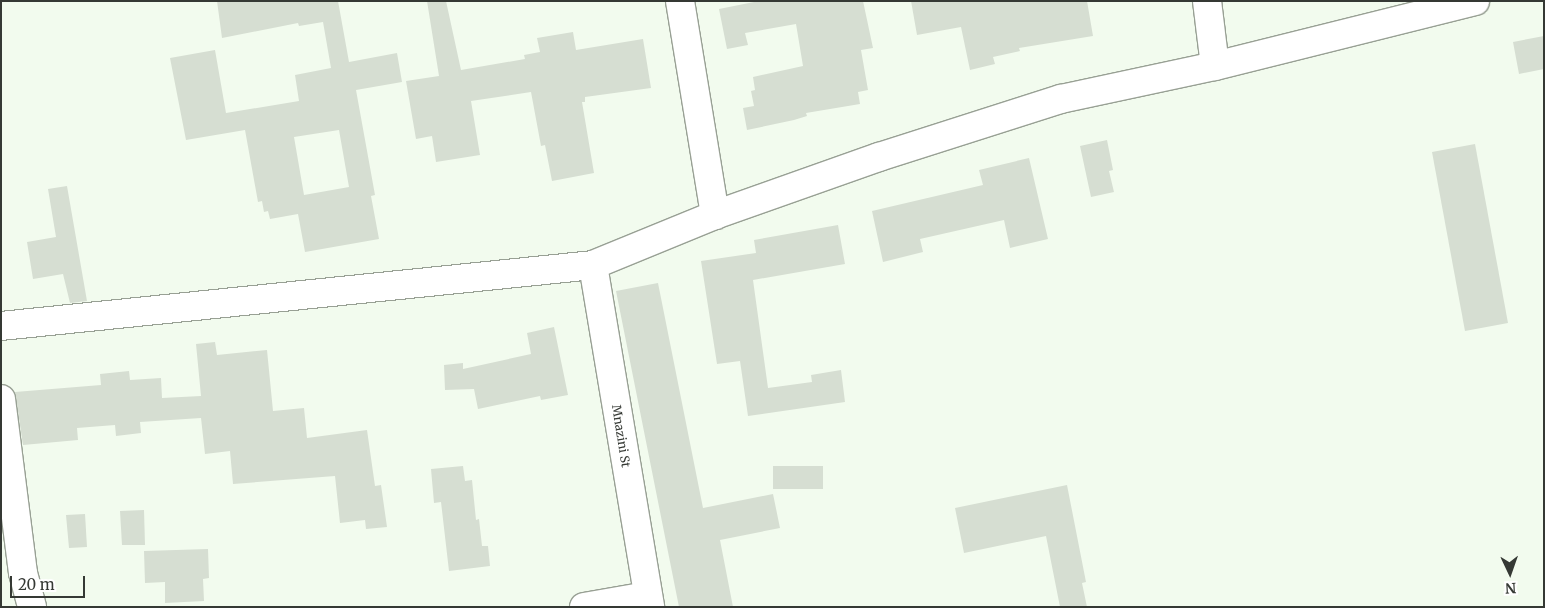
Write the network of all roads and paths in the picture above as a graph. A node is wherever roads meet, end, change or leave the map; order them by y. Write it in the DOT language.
graph roads {
  1 [pos="680,1"];
  2 [pos="1207,1"];
  3 [pos="1475,1"];
  4 [pos="1215,66"];
  5 [pos="714,215"];
  6 [pos="593,265"];
  7 [pos="1,326"];
  8 [pos="1,399"];
  9 [pos="648,601"];
  10 [pos="32,607"];
  11 [pos="584,607"];
  1 -- 5 [label="street"];
  2 -- 4 [label="street"];
  3 -- 4 [label="street"];
  4 -- 5 [label="street"];
  5 -- 6 [label="street"];
  6 -- 7 [label="street"];
  6 -- 9 [label="street, Mnazini St"];
  8 -- 10 [label="street"];
  9 -- 11 [label="street"];
}
